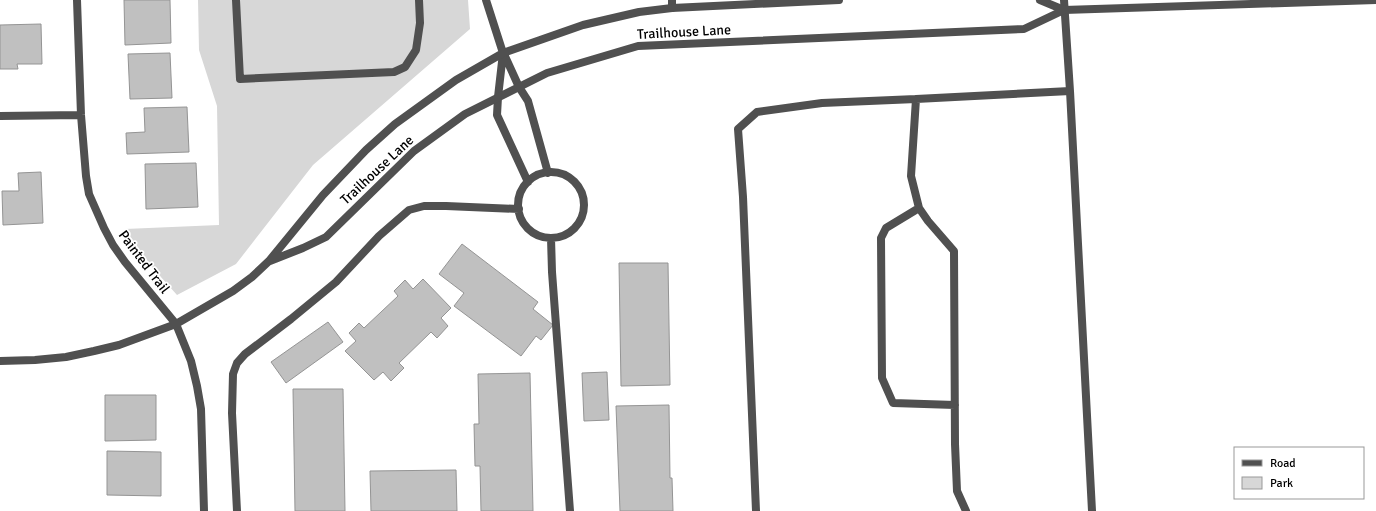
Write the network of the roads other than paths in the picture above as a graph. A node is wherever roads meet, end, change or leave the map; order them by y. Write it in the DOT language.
graph roads {
  1 [pos="77,0"];
  2 [pos="236,0"];
  3 [pos="419,0"];
  4 [pos="486,0"];
  5 [pos="839,0"];
  6 [pos="1040,0"];
  7 [pos="1064,0"];
  8 [pos="1376,0"];
  9 [pos="672,4"];
  10 [pos="1064,10"];
  11 [pos="503,53"];
  12 [pos="519,86"];
  13 [pos="1070,91"];
  14 [pos="498,97"];
  15 [pos="916,99"];
  16 [pos="81,115"];
  17 [pos="0,116"];
  18 [pos="548,173"];
  19 [pos="528,182"];
  20 [pos="919,208"];
  21 [pos="519,209"];
  22 [pos="551,238"];
  23 [pos="269,261"];
  24 [pos="176,324"];
  25 [pos="0,361"];
  26 [pos="955,405"];
  27 [pos="204,511"];
  28 [pos="237,511"];
  29 [pos="570,511"];
  30 [pos="756,511"];
  31 [pos="966,511"];
  32 [pos="1092,511"];
  1 -- 16 [label="street, Painted Trail"];
  2 -- 3 [label="street"];
  4 -- 11 [label="street"];
  5 -- 9 [label="street, Trailhouse Lane"];
  6 -- 10 [label="street, Trailhouse Lane"];
  7 -- 10 [label="street"];
  8 -- 10 [label="street, Trailhouse Lane"];
  9 -- 11 [label="street, Trailhouse Lane"];
  10 -- 12 [label="street, Trailhouse Lane"];
  10 -- 13 [label="street"];
  11 -- 12 [label="street"];
  11 -- 14 [label="street"];
  11 -- 23 [label="street, Trailhouse Lane"];
  12 -- 14 [label="street, Trailhouse Lane"];
  12 -- 18 [label="street"];
  13 -- 15 [label="street"];
  13 -- 32 [label="street"];
  14 -- 19 [label="street"];
  14 -- 23 [label="street, Trailhouse Lane"];
  15 -- 20 [label="street"];
  15 -- 30 [label="street"];
  16 -- 17 [label="street"];
  16 -- 24 [label="street, Painted Trail"];
  18 -- 19 [label="street"];
  18 -- 22 [label="street"];
  19 -- 21 [label="street"];
  20 -- 26 [label="street"];
  20 -- 26 [label="street"];
  21 -- 22 [label="street"];
  21 -- 28 [label="street"];
  22 -- 29 [label="street"];
  23 -- 24 [label="street, Trailhouse Lane"];
  24 -- 25 [label="street, Trailhouse Lane"];
  24 -- 27 [label="street, Painted Trail"];
  26 -- 31 [label="street"];
}
